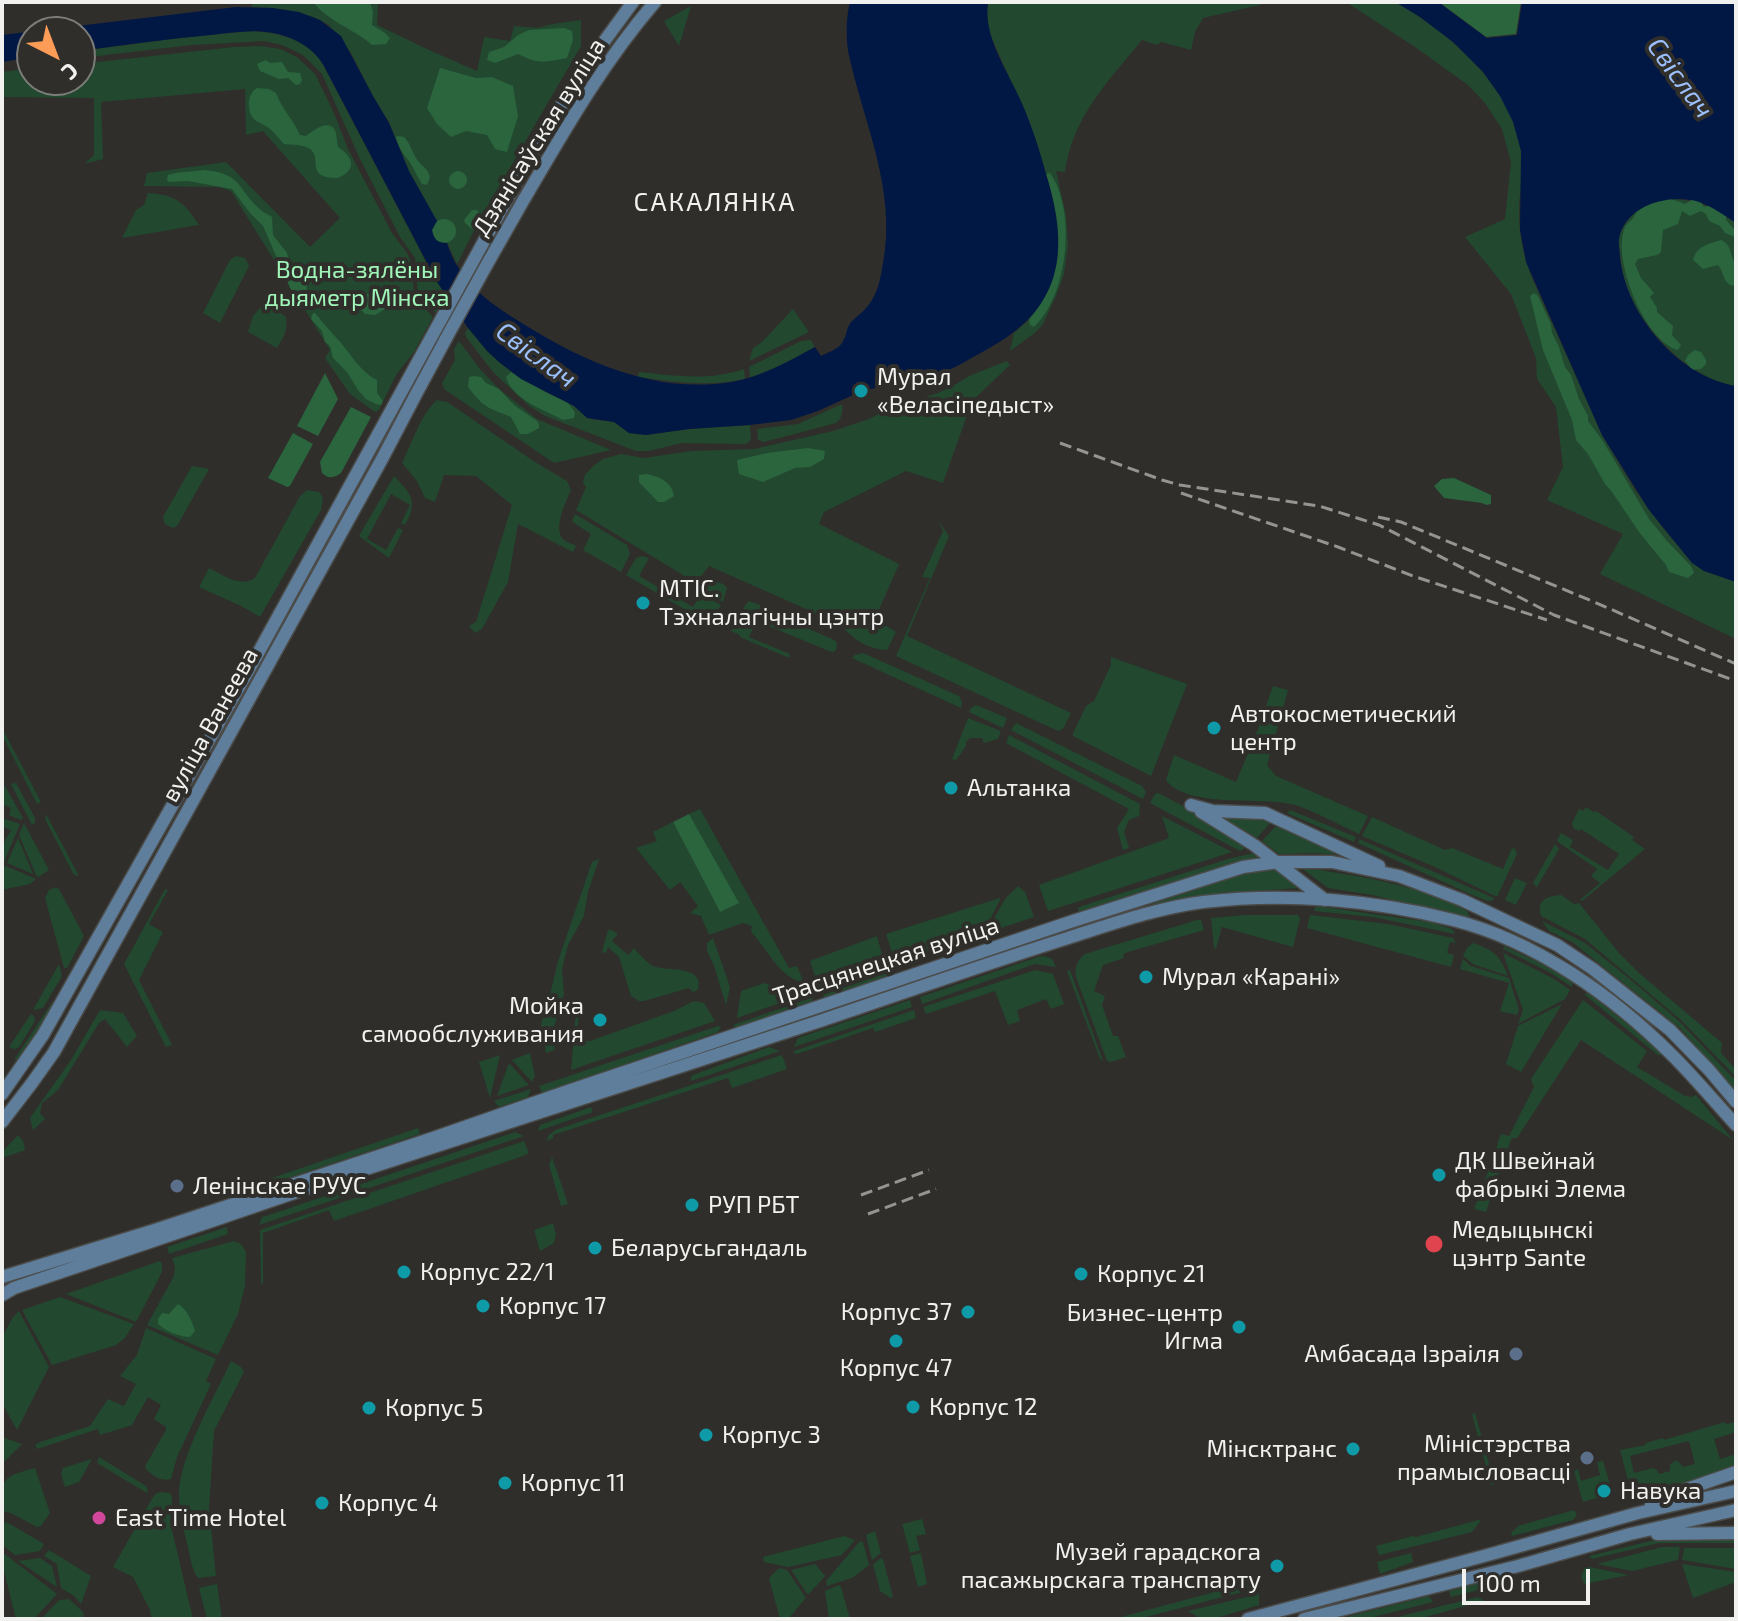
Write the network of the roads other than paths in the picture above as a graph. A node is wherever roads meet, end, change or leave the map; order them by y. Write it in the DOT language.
graph roads {
  1 [pos="633,2"];
  2 [pos="655,2"];
  3 [pos="432,335"];
  4 [pos="445,342"];
  5 [pos="1278,862"];
  6 [pos="1399,876"];
  7 [pos="1325,900"];
  8 [pos="1494,914"];
  9 [pos="1487,931"];
  10 [pos="1593,969"];
  11 [pos="1583,982"];
  12 [pos="2,1094"];
  13 [pos="1736,1102"];
  14 [pos="2,1122"];
  15 [pos="1736,1125"];
  16 [pos="157,1235"];
  17 [pos="2,1277"];
  18 [pos="2,1295"];
  19 [pos="1736,1472"];
  20 [pos="1736,1491"];
  21 [pos="1736,1510"];
  22 [pos="1638,1513"];
  23 [pos="1736,1533"];
  24 [pos="1630,1534"];
  25 [pos="1248,1619"];
  26 [pos="1304,1619"];
  1 -- 3 [label="main road, Дзянісаўская вуліца"];
  2 -- 4 [label="main road, Дзянісаўская вуліца"];
  3 -- 12 [label="main road, вуліца Ванеева"];
  4 -- 14 [label="main road, вуліца Ванеева"];
  5 -- 6 [label="main road, Трасцянецкая вуліца"];
  5 -- 6 [label="main road"];
  5 -- 7 [label="main road"];
  5 -- 16 [label="main road, Трасцянецкая вуліца"];
  6 -- 8 [label="main road, Трасцянецкая вуліца"];
  7 -- 9 [label="main road, Трасцянецкая вуліца"];
  7 -- 16 [label="main road, Трасцянецкая вуліца"];
  8 -- 9 [label="main road"];
  8 -- 10 [label="main road, Трасцянецкая вуліца"];
  9 -- 11 [label="main road, Трасцянецкая вуліца"];
  10 -- 11 [label="main road"];
  10 -- 13 [label="main road, Трасцянецкая вуліца"];
  11 -- 15 [label="main road, Трасцянецкая вуліца"];
  16 -- 17 [label="main road, Трасцянецкая вуліца"];
  16 -- 18 [label="main road, Трасцянецкая вуліца"];
  19 -- 22 [label="main road"];
  20 -- 22 [label="main road"];
  21 -- 24 [label="main road"];
  22 -- 25 [label="main road"];
  23 -- 24 [label="main road"];
  24 -- 26 [label="main road"];
}
